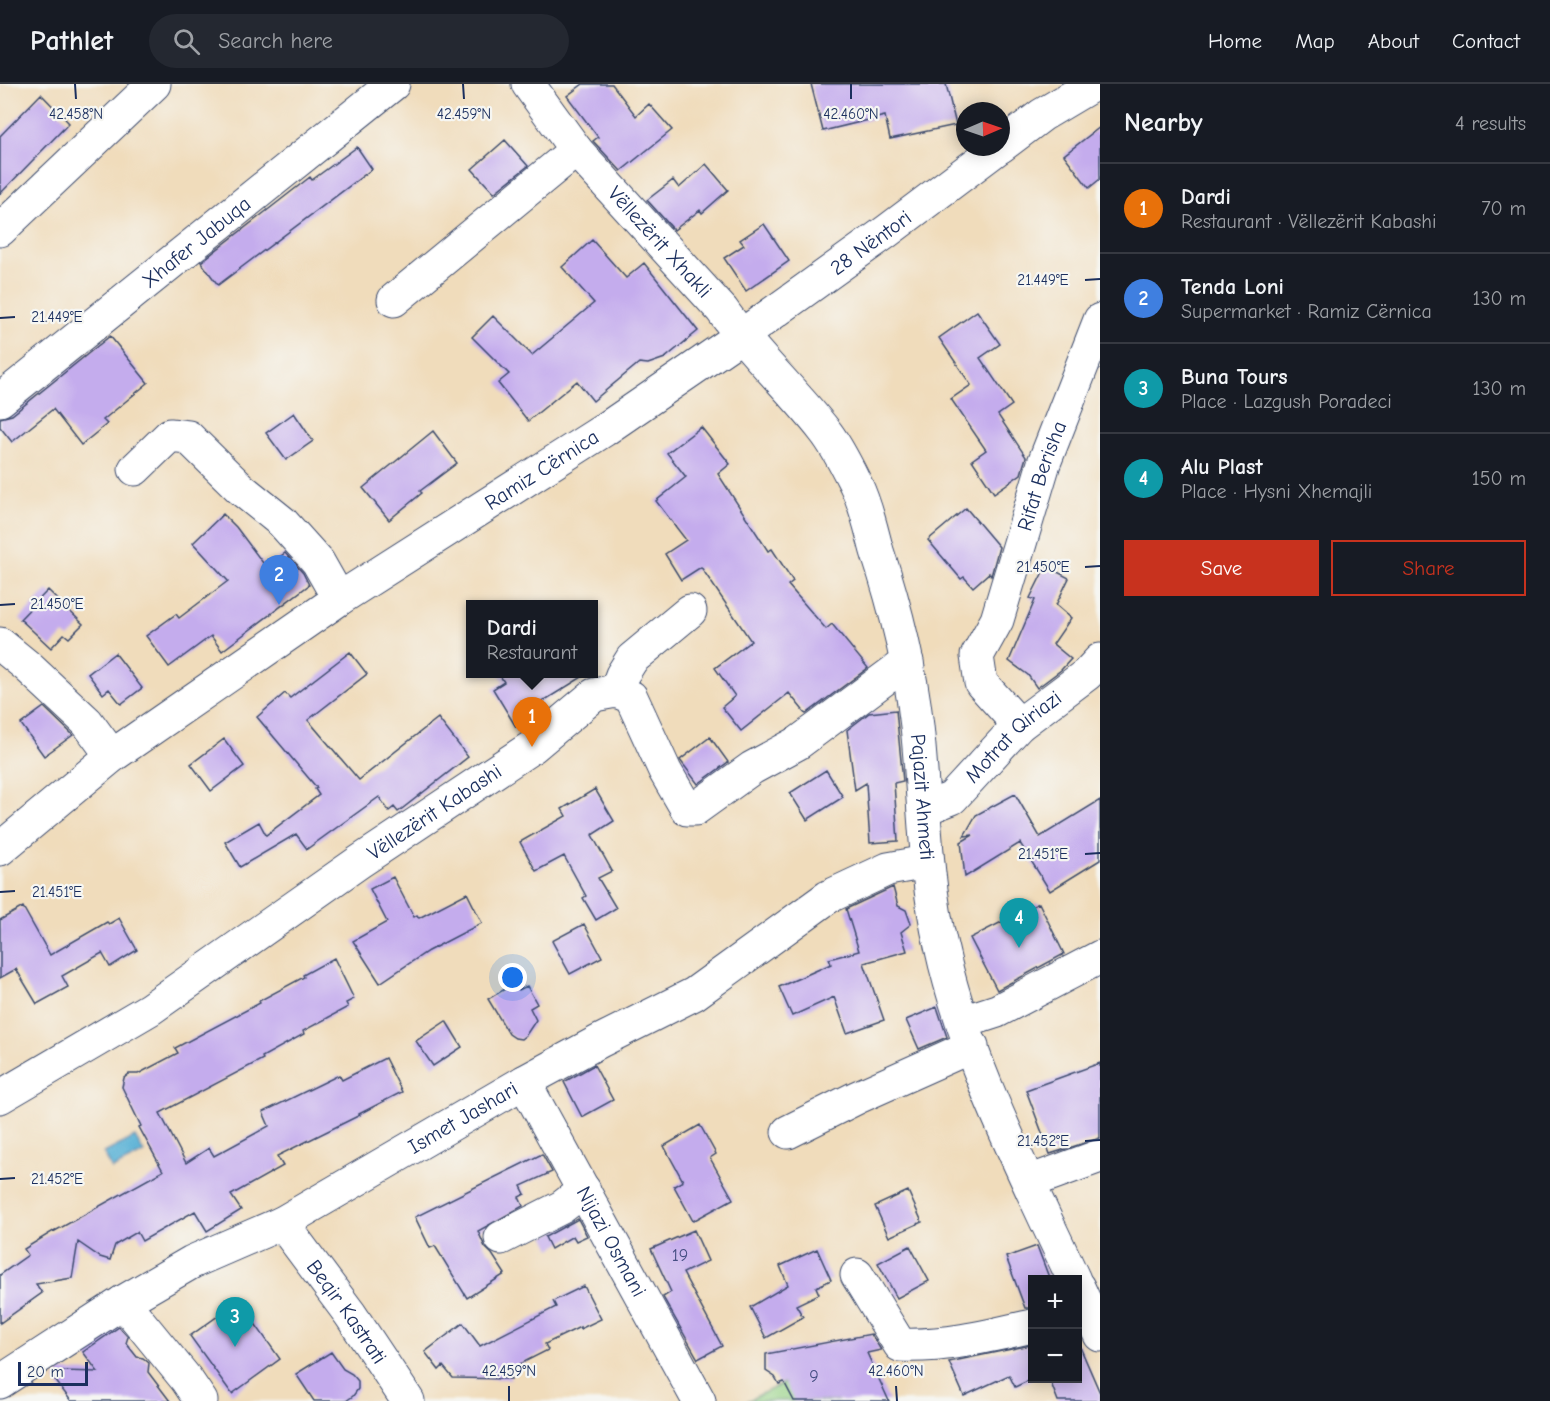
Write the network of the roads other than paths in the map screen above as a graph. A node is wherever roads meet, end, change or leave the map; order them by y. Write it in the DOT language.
graph roads {
  1 [pos="154,84"];
  2 [pos="393,84"];
  3 [pos="528,84"];
  4 [pos="1094,84"];
  5 [pos="1010,139"];
  6 [pos="576,150"];
  7 [pos="987,156"];
  8 [pos="0,230"];
  9 [pos="394,300"];
  10 [pos="1100,320"];
  11 [pos="741,336"];
  12 [pos="0,400"];
  13 [pos="135,469"];
  14 [pos="339,599"];
  15 [pos="690,611"];
  16 [pos="0,644"];
  17 [pos="1100,660"];
  18 [pos="907,662"];
  19 [pos="616,692"];
  20 [pos="1019,725"];
  21 [pos="112,756"];
  22 [pos="924,809"];
  23 [pos="0,849"];
  24 [pos="927,862"];
  25 [pos="1100,957"];
  26 [pos="967,1034"];
  27 [pos="524,1082"];
  28 [pos="0,1097"];
  29 [pos="789,1132"];
  30 [pos="1100,1156"];
  31 [pos="1029,1182"];
  32 [pos="584,1190"];
  33 [pos="282,1223"];
  34 [pos="501,1238"];
  35 [pos="857,1275"];
  36 [pos="1072,1275"];
  37 [pos="123,1302"];
  38 [pos="1028,1327"];
  39 [pos="0,1382"];
  40 [pos="201,1401"];
  41 [pos="408,1401"];
  42 [pos="699,1401"];
  1 -- 8 [label="street"];
  2 -- 12 [label="street, Xhafer Jabuqa"];
  3 -- 6 [label="street, Vëllezërit Xhakli"];
  4 -- 5 [label="street, 28 Nëntori"];
  6 -- 9 [label="street"];
  6 -- 11 [label="street, Vëllezërit Xhakli"];
  7 -- 11 [label="street, 28 Nëntori"];
  10 -- 20 [label="street, Rifat Berisha"];
  11 -- 14 [label="street, Ramiz Cërnica"];
  11 -- 18 [label="street, Pajazit Ahmeti"];
  13 -- 14 [label="street"];
  14 -- 21 [label="street, Ramiz Cërnica"];
  15 -- 19 [label="street"];
  16 -- 21 [label="street"];
  17 -- 20 [label="street, Motrat Qiriazi"];
  18 -- 19 [label="street"];
  18 -- 22 [label="street, Pajazit Ahmeti"];
  19 -- 28 [label="street, Vëllezërit Kabashi"];
  20 -- 22 [label="street, Motrat Qiriazi"];
  21 -- 23 [label="street, Ramiz Cërnica"];
  22 -- 24 [label="street, Pajazit Ahmeti"];
  24 -- 26 [label="street, Pajazit Ahmeti"];
  24 -- 27 [label="street, Ismet Jashari"];
  25 -- 26 [label="street"];
  26 -- 29 [label="street"];
  26 -- 31 [label="street, Pajazit Ahmeti"];
  27 -- 32 [label="street, Nijazi Osmani"];
  27 -- 33 [label="street, Ismet Jashari"];
  30 -- 31 [label="street"];
  31 -- 36 [label="street, Pajazit Ahmeti"];
  32 -- 34 [label="street"];
  32 -- 42 [label="street, Nijazi Osmani"];
  33 -- 37 [label="street, Ismet Jashari"];
  33 -- 41 [label="street, Beqir Kastrati"];
  35 -- 38 [label="street"];
  37 -- 39 [label="street, Ismet Jashari"];
  37 -- 40 [label="street"];
}
